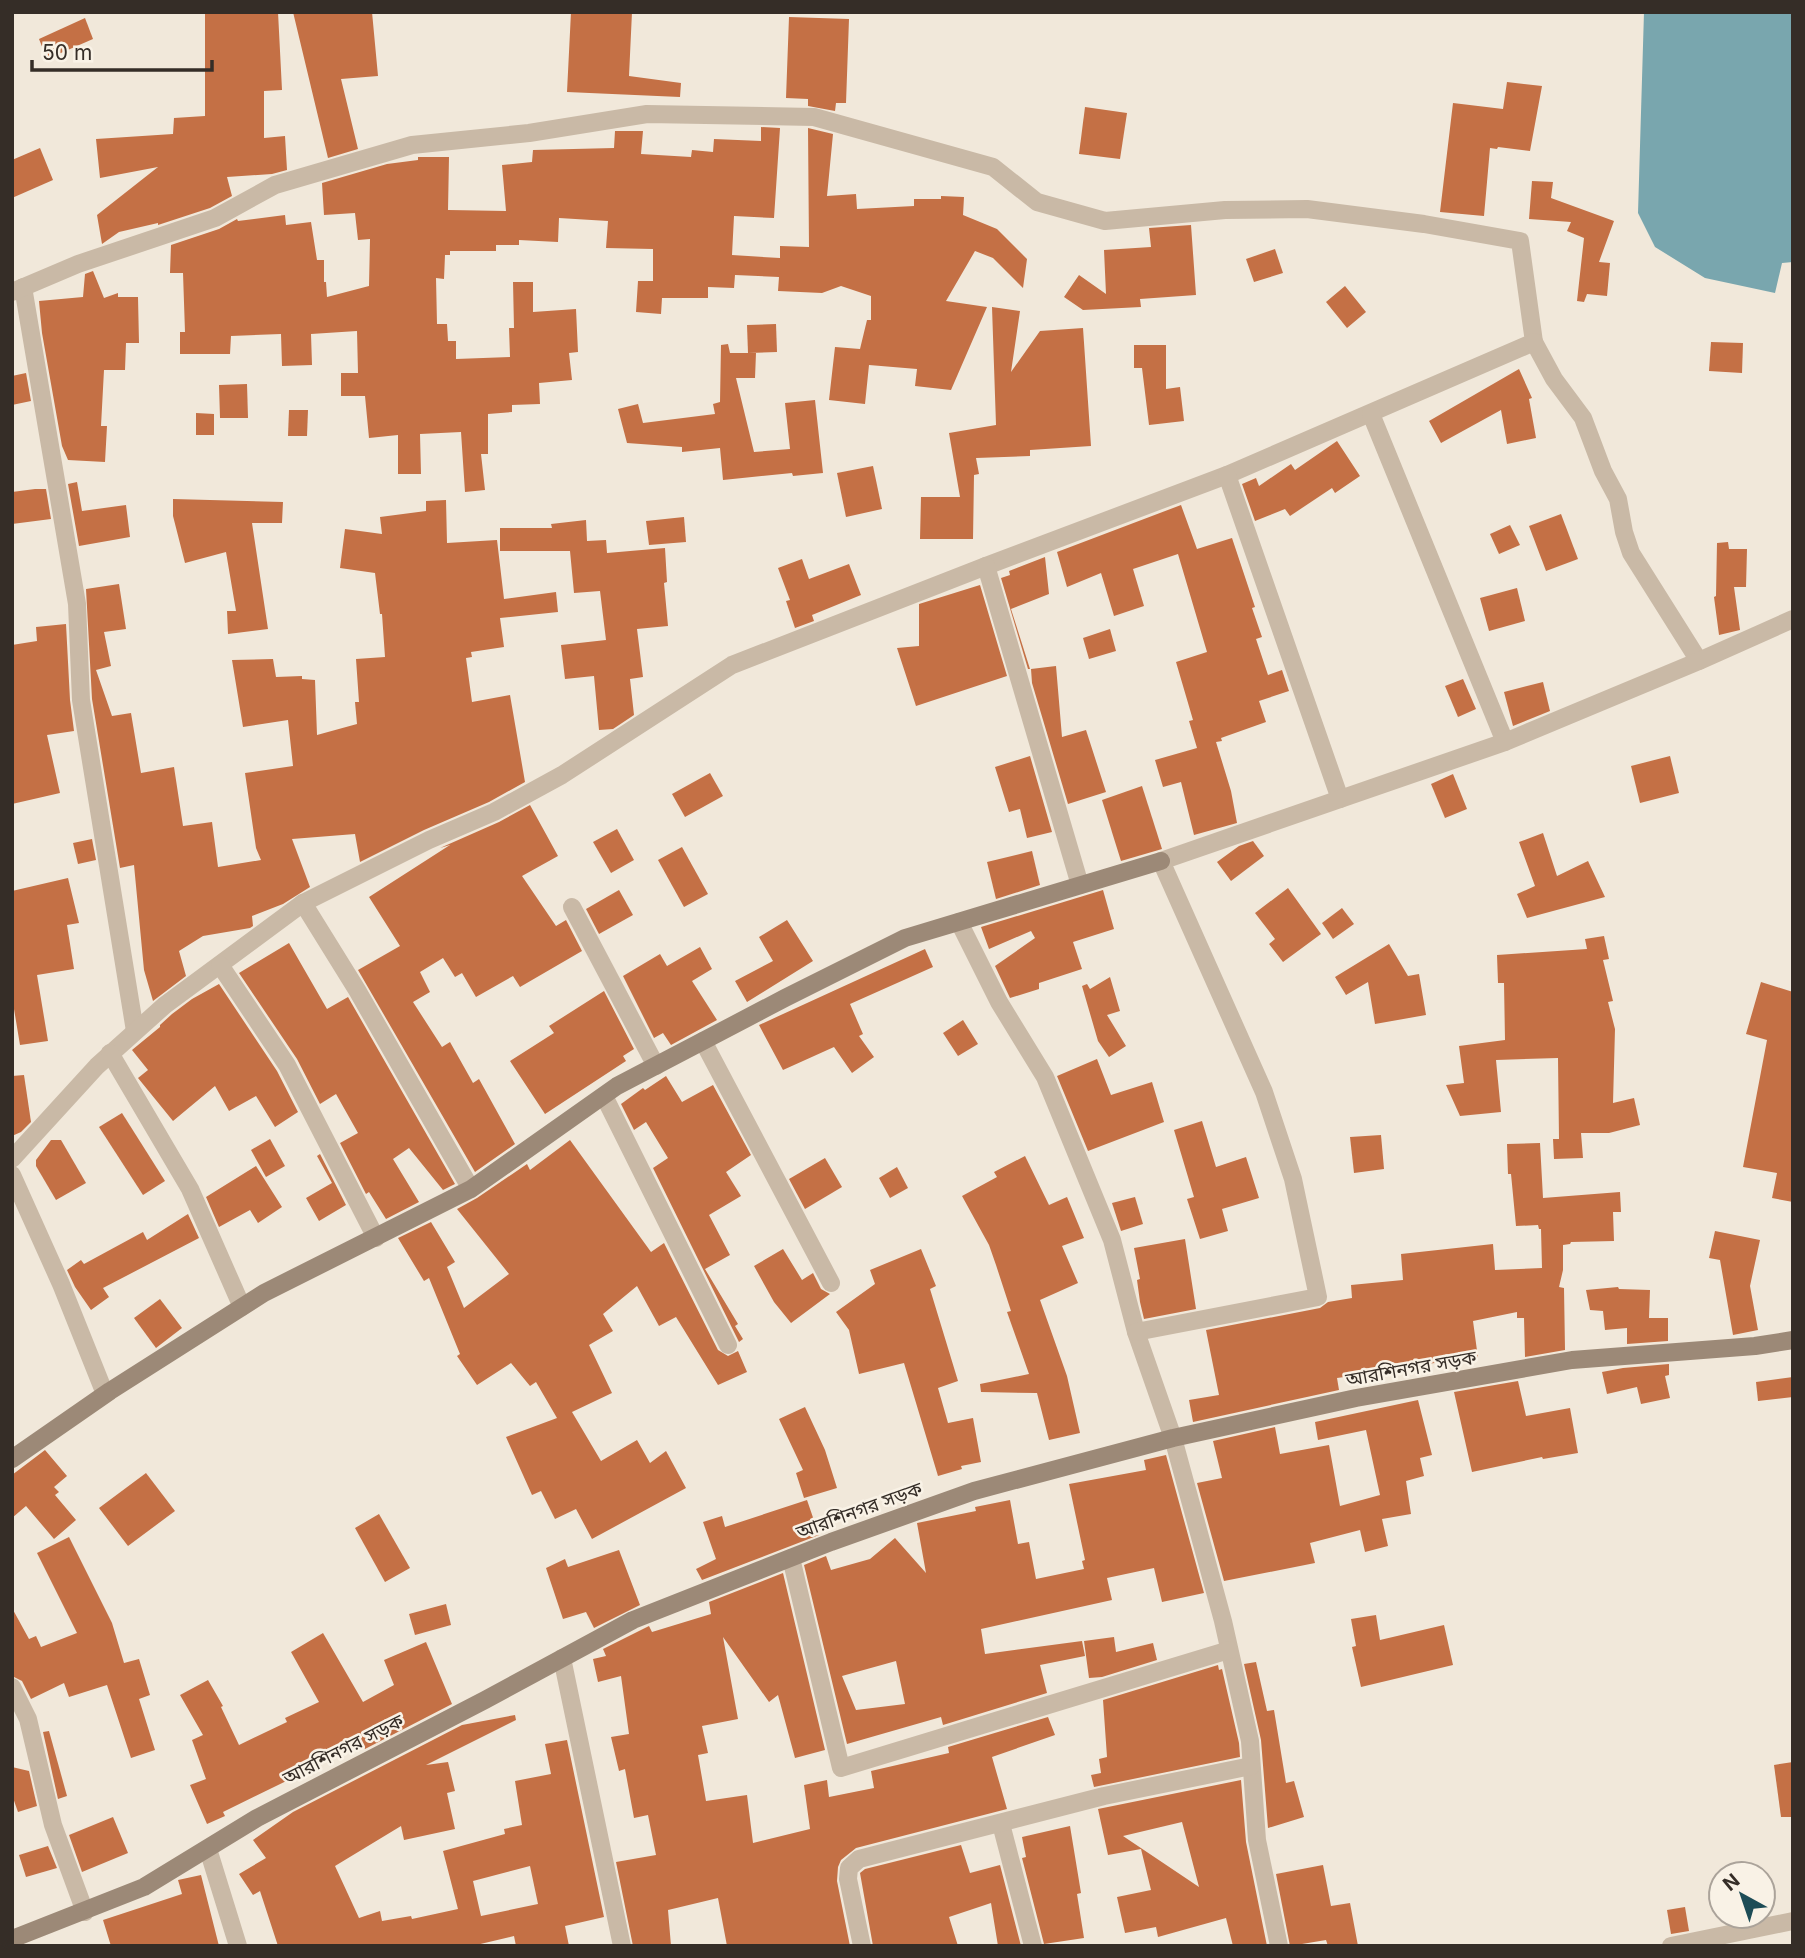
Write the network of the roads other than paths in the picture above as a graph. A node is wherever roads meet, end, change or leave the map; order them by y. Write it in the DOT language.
graph roads {
  1 [pos="18,290"];
  2 [pos="1534,342"];
  3 [pos="1371,414"];
  4 [pos="1227,475"];
  5 [pos="986,566"];
  6 [pos="1793,619"];
  7 [pos="1699,662"];
  8 [pos="1505,742"];
  9 [pos="1340,799"];
  10 [pos="1161,860"];
  11 [pos="1080,885"];
  12 [pos="303,903"];
  13 [pos="572,907"];
  14 [pos="959,922"];
  15 [pos="220,965"];
  16 [pos="135,1031"];
  17 [pos="703,1041"];
  18 [pos="110,1054"];
  19 [pos="656,1066"];
  20 [pos="604,1096"];
  21 [pos="12,1159"];
  22 [pos="12,1175"];
  23 [pos="471,1189"];
  24 [pos="376,1238"];
  25 [pos="831,1283"];
  26 [pos="242,1307"];
  27 [pos="1136,1332"];
  28 [pos="1793,1340"];
  29 [pos="729,1345"];
  30 [pos="105,1394"];
  31 [pos="1173,1438"];
  32 [pos="12,1459"];
  33 [pos="791,1558"];
  34 [pos="1229,1650"];
  35 [pos="562,1658"];
  36 [pos="12,1687"];
  37 [pos="1251,1766"];
  38 [pos="1001,1824"];
  39 [pos="208,1849"];
  40 [pos="85,1912"];
  41 [pos="1793,1921"];
  42 [pos="12,1939"];
  43 [pos="238,1946"];
  44 [pos="622,1946"];
  45 [pos="862,1946"];
  46 [pos="1033,1946"];
  47 [pos="1279,1946"];
  48 [pos="1671,1946"];
  1 -- 2 [label="street"];
  1 -- 16 [label="street"];
  2 -- 3 [label="street"];
  2 -- 7 [label="street"];
  3 -- 4 [label="street"];
  3 -- 8 [label="street"];
  4 -- 5 [label="street"];
  4 -- 9 [label="street"];
  5 -- 11 [label="street"];
  5 -- 12 [label="street"];
  6 -- 7 [label="street"];
  7 -- 8 [label="street"];
  8 -- 9 [label="street"];
  9 -- 10 [label="street"];
  10 -- 11 [label="street"];
  10 -- 27 [label="street"];
  11 -- 14 [label="street"];
  12 -- 15 [label="street"];
  12 -- 23 [label="street"];
  13 -- 19 [label="street"];
  14 -- 17 [label="street"];
  14 -- 27 [label="street"];
  15 -- 16 [label="street"];
  15 -- 24 [label="street"];
  16 -- 18 [label="street"];
  17 -- 19 [label="street"];
  17 -- 25 [label="street"];
  18 -- 21 [label="street"];
  18 -- 26 [label="street"];
  19 -- 20 [label="street"];
  20 -- 23 [label="street"];
  20 -- 29 [label="street"];
  22 -- 30 [label="street"];
  23 -- 24 [label="street"];
  24 -- 26 [label="street"];
  26 -- 30 [label="street"];
  27 -- 31 [label="street"];
  28 -- 31 [label="street, আরশিনগর সড়ক"];
  30 -- 32 [label="street"];
  31 -- 33 [label="street, আরশিনগর সড়ক"];
  31 -- 34 [label="street"];
  33 -- 34 [label="street"];
  33 -- 35 [label="street, আরশিনগর সড়ক"];
  34 -- 37 [label="street"];
  35 -- 39 [label="street, আরশিনগর সড়ক"];
  35 -- 44 [label="street"];
  36 -- 40 [label="street"];
  37 -- 38 [label="street"];
  37 -- 47 [label="street"];
  38 -- 45 [label="street"];
  38 -- 46 [label="street"];
  39 -- 40 [label="street, আরশিনগর সড়ক"];
  39 -- 43 [label="street"];
  40 -- 42 [label="street, আরশিনগর সড়ক"];
  41 -- 48 [label="street"];
}
